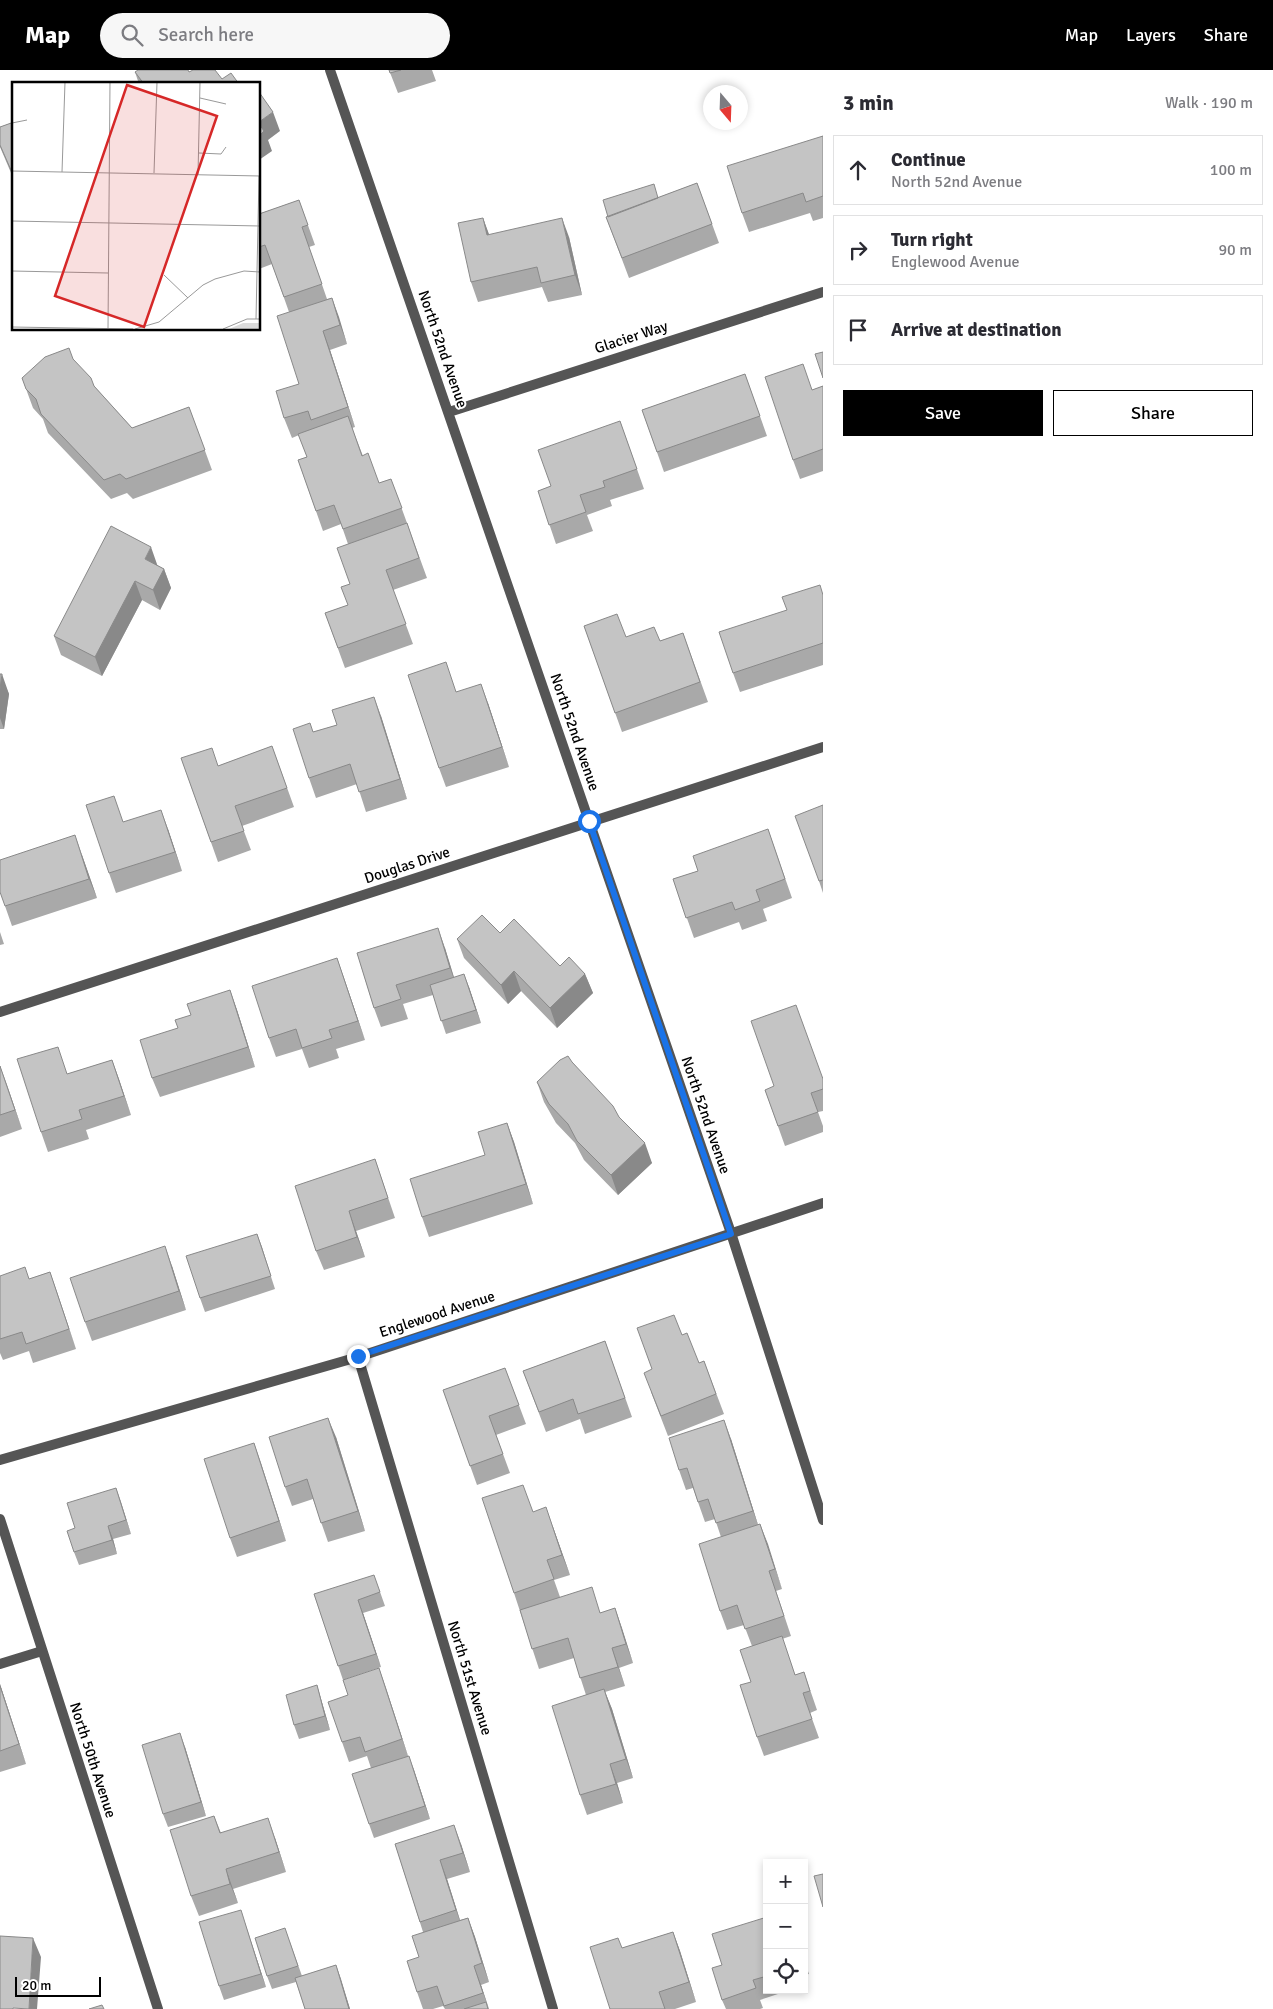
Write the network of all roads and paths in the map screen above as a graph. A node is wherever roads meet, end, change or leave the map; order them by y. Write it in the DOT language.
graph roads {
  1 [pos="330,70"];
  2 [pos="823,292"];
  3 [pos="449,412"];
  4 [pos="823,747"];
  5 [pos="589,821"];
  6 [pos="0,1012"];
  7 [pos="823,1203"];
  8 [pos="731,1234"];
  9 [pos="358,1356"];
  10 [pos="0,1460"];
  11 [pos="0,1520"];
  12 [pos="823,1520"];
  13 [pos="42,1652"];
  14 [pos="0,1664"];
  15 [pos="158,2009"];
  16 [pos="553,2009"];
  1 -- 3 [label="street, North 52nd Avenue"];
  2 -- 3 [label="street, Glacier Way"];
  3 -- 5 [label="street, North 52nd Avenue"];
  4 -- 5 [label="street, Douglas Drive"];
  5 -- 6 [label="street, Douglas Drive"];
  5 -- 8 [label="street, North 52nd Avenue"];
  7 -- 8 [label="street, Englewood Avenue"];
  8 -- 9 [label="street, Englewood Avenue"];
  8 -- 12 [label="street, North 52nd Avenue"];
  9 -- 10 [label="street, Englewood Avenue"];
  9 -- 16 [label="street, North 51st Avenue"];
  11 -- 13 [label="street, North 50th Avenue"];
  13 -- 14 [label="street"];
  13 -- 15 [label="street, North 50th Avenue"];
}
